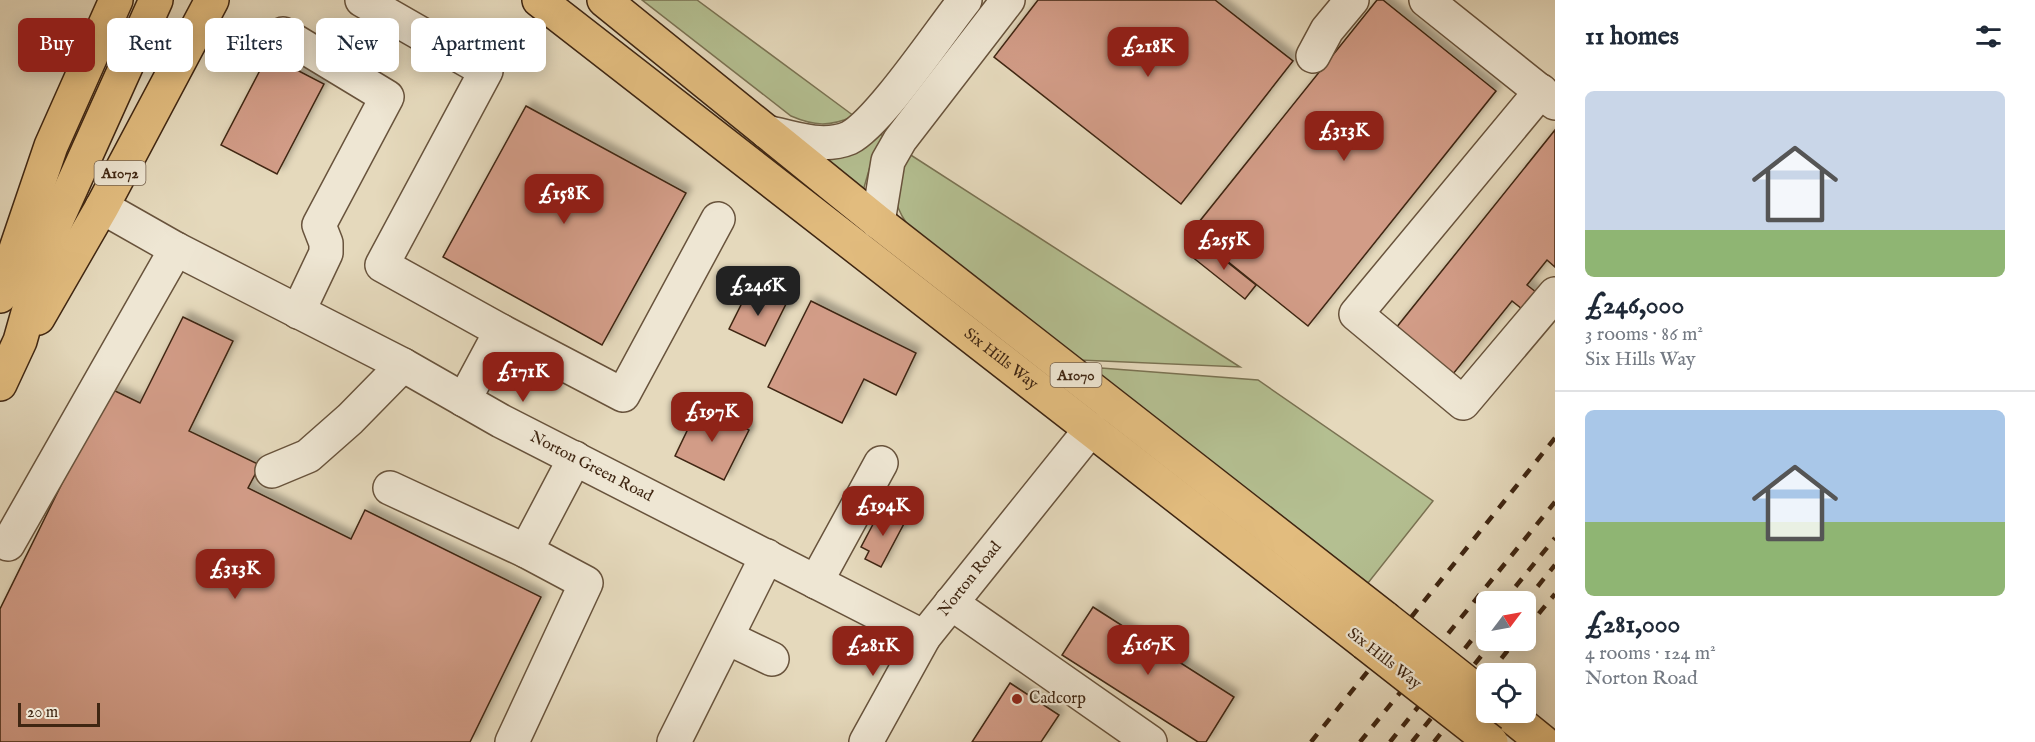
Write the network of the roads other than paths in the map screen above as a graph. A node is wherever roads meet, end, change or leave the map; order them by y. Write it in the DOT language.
graph roads {
  1 [pos="116,0"];
  2 [pos="156,0"];
  3 [pos="212,0"];
  4 [pos="362,0"];
  5 [pos="539,0"];
  6 [pos="604,0"];
  7 [pos="965,0"];
  8 [pos="1008,0"];
  9 [pos="1352,0"];
  10 [pos="1426,0"];
  11 [pos="304,47"];
  12 [pos="1313,56"];
  13 [pos="1548,97"];
  14 [pos="767,132"];
  15 [pos="102,207"];
  16 [pos="718,219"];
  17 [pos="878,222"];
  18 [pos="50,235"];
  19 [pos="176,249"];
  20 [pos="1555,294"];
  21 [pos="0,296"];
  22 [pos="298,312"];
  23 [pos="501,330"];
  24 [pos="20,341"];
  25 [pos="403,365"];
  26 [pos="0,384"];
  27 [pos="464,400"];
  28 [pos="1091,429"];
  29 [pos="575,458"];
  30 [pos="881,463"];
  31 [pos="272,471"];
  32 [pos="390,488"];
  33 [pos="8,544"];
  34 [pos="526,551"];
  35 [pos="766,556"];
  36 [pos="816,582"];
  37 [pos="951,603"];
  38 [pos="924,637"];
  39 [pos="728,638"];
  40 [pos="772,659"];
  41 [pos="1476,690"];
  42 [pos="1519,723"];
  43 [pos="1540,740"];
  44 [pos="513,742"];
  45 [pos="674,742"];
  46 [pos="866,742"];
  47 [pos="1150,742"];
  48 [pos="1491,742"];
  1 -- 21 [label="main road, A1072"];
  2 -- 18 [label="main road, A1072"];
  3 -- 15 [label="main road, A1072"];
  4 -- 23 [label="street"];
  5 -- 28 [label="main road, Six Hills Way / A1070"];
  6 -- 14 [label="main road, Six Hills Way / A1070"];
  7 -- 14 [label="street"];
  8 -- 17 [label="street"];
  9 -- 12 [label="street"];
  10 -- 13 [label="street"];
  11 -- 22 [label="street"];
  13 -- 20 [label="street"];
  14 -- 17 [label="main road, Six Hills Way / A1070"];
  15 -- 19 [label="street, Norton Green Road"];
  15 -- 24 [label="main road, A1072"];
  16 -- 23 [label="street"];
  17 -- 41 [label="main road, Six Hills Way / A1070, bridge"];
  18 -- 21 [label="main road, A1072"];
  18 -- 24 [label="main road, A1072"];
  19 -- 22 [label="street, Norton Green Road"];
  19 -- 33 [label="street"];
  22 -- 25 [label="street, Norton Green Road"];
  23 -- 27 [label="street"];
  24 -- 26 [label="main road, A1072"];
  25 -- 27 [label="street, Norton Green Road"];
  25 -- 31 [label="street"];
  27 -- 29 [label="street, Norton Green Road"];
  28 -- 37 [label="street, Norton Road"];
  28 -- 48 [label="main road, Six Hills Way / A1070, bridge"];
  29 -- 34 [label="street"];
  29 -- 35 [label="street, Norton Green Road"];
  30 -- 36 [label="street"];
  32 -- 34 [label="street"];
  34 -- 44 [label="street"];
  35 -- 36 [label="street, Norton Green Road"];
  35 -- 39 [label="street"];
  36 -- 38 [label="street, Norton Green Road"];
  37 -- 38 [label="street, Norton Road"];
  37 -- 47 [label="street"];
  38 -- 46 [label="street, Norton Road"];
  39 -- 40 [label="street"];
  39 -- 45 [label="street"];
  42 -- 43 [label="main road"];
}
